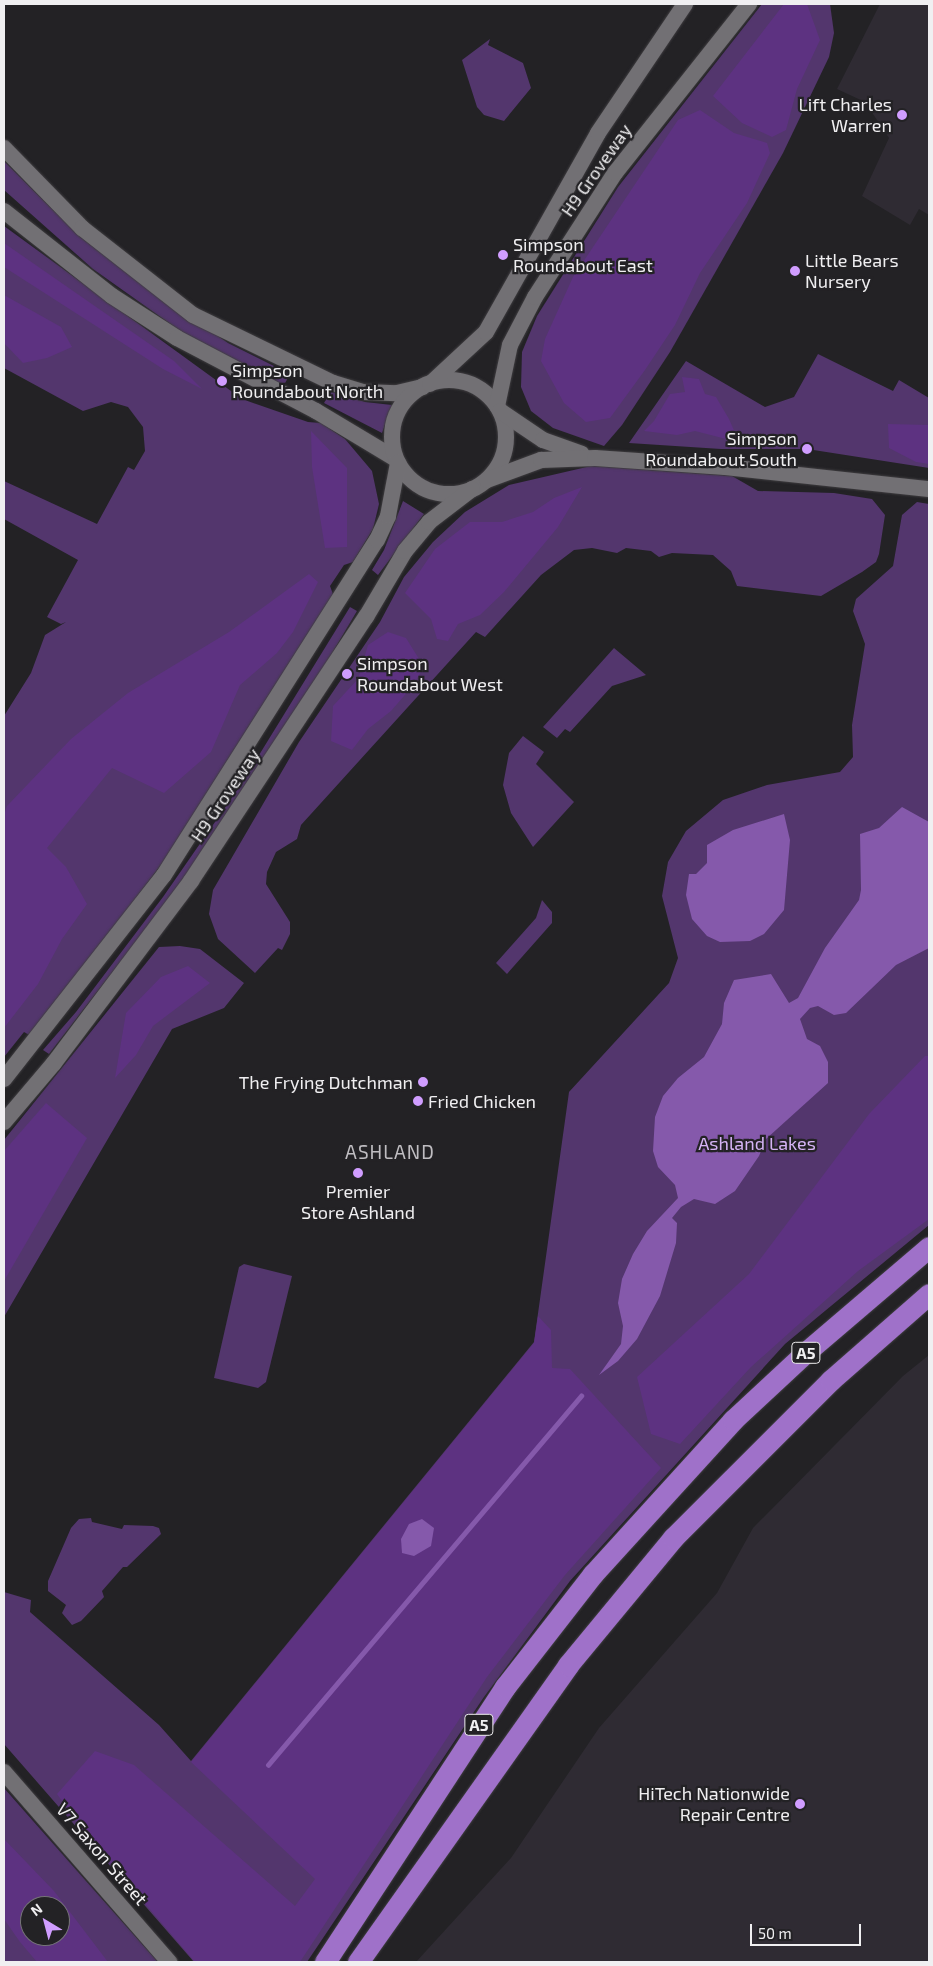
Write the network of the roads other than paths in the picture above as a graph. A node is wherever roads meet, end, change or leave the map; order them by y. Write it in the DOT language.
graph roads {
  1 [pos="685,4"];
  2 [pos="749,4"];
  3 [pos="4,148"];
  4 [pos="4,211"];
  5 [pos="426,386"];
  6 [pos="498,409"];
  7 [pos="595,458"];
  8 [pos="397,461"];
  9 [pos="487,480"];
  10 [pos="472,489"];
  11 [pos="929,489"];
  12 [pos="4,1079"];
  13 [pos="4,1122"];
  14 [pos="929,1247"];
  15 [pos="929,1294"];
  16 [pos="4,1772"];
  17 [pos="169,1962"];
  18 [pos="325,1962"];
  19 [pos="358,1962"];
  1 -- 5 [label="street, H9 Groveway"];
  2 -- 6 [label="street, H9 Groveway"];
  3 -- 5 [label="street"];
  4 -- 8 [label="street"];
  5 -- 6 [label="street"];
  5 -- 8 [label="street"];
  6 -- 7 [label="street"];
  6 -- 9 [label="street"];
  7 -- 9 [label="street"];
  7 -- 11 [label="street"];
  8 -- 10 [label="street"];
  8 -- 12 [label="street, H9 Groveway"];
  9 -- 10 [label="street"];
  10 -- 13 [label="street, H9 Groveway"];
  14 -- 18 [label="highway, A5"];
  15 -- 19 [label="highway, A5"];
  16 -- 17 [label="street, V7 Saxon Street"];
}
